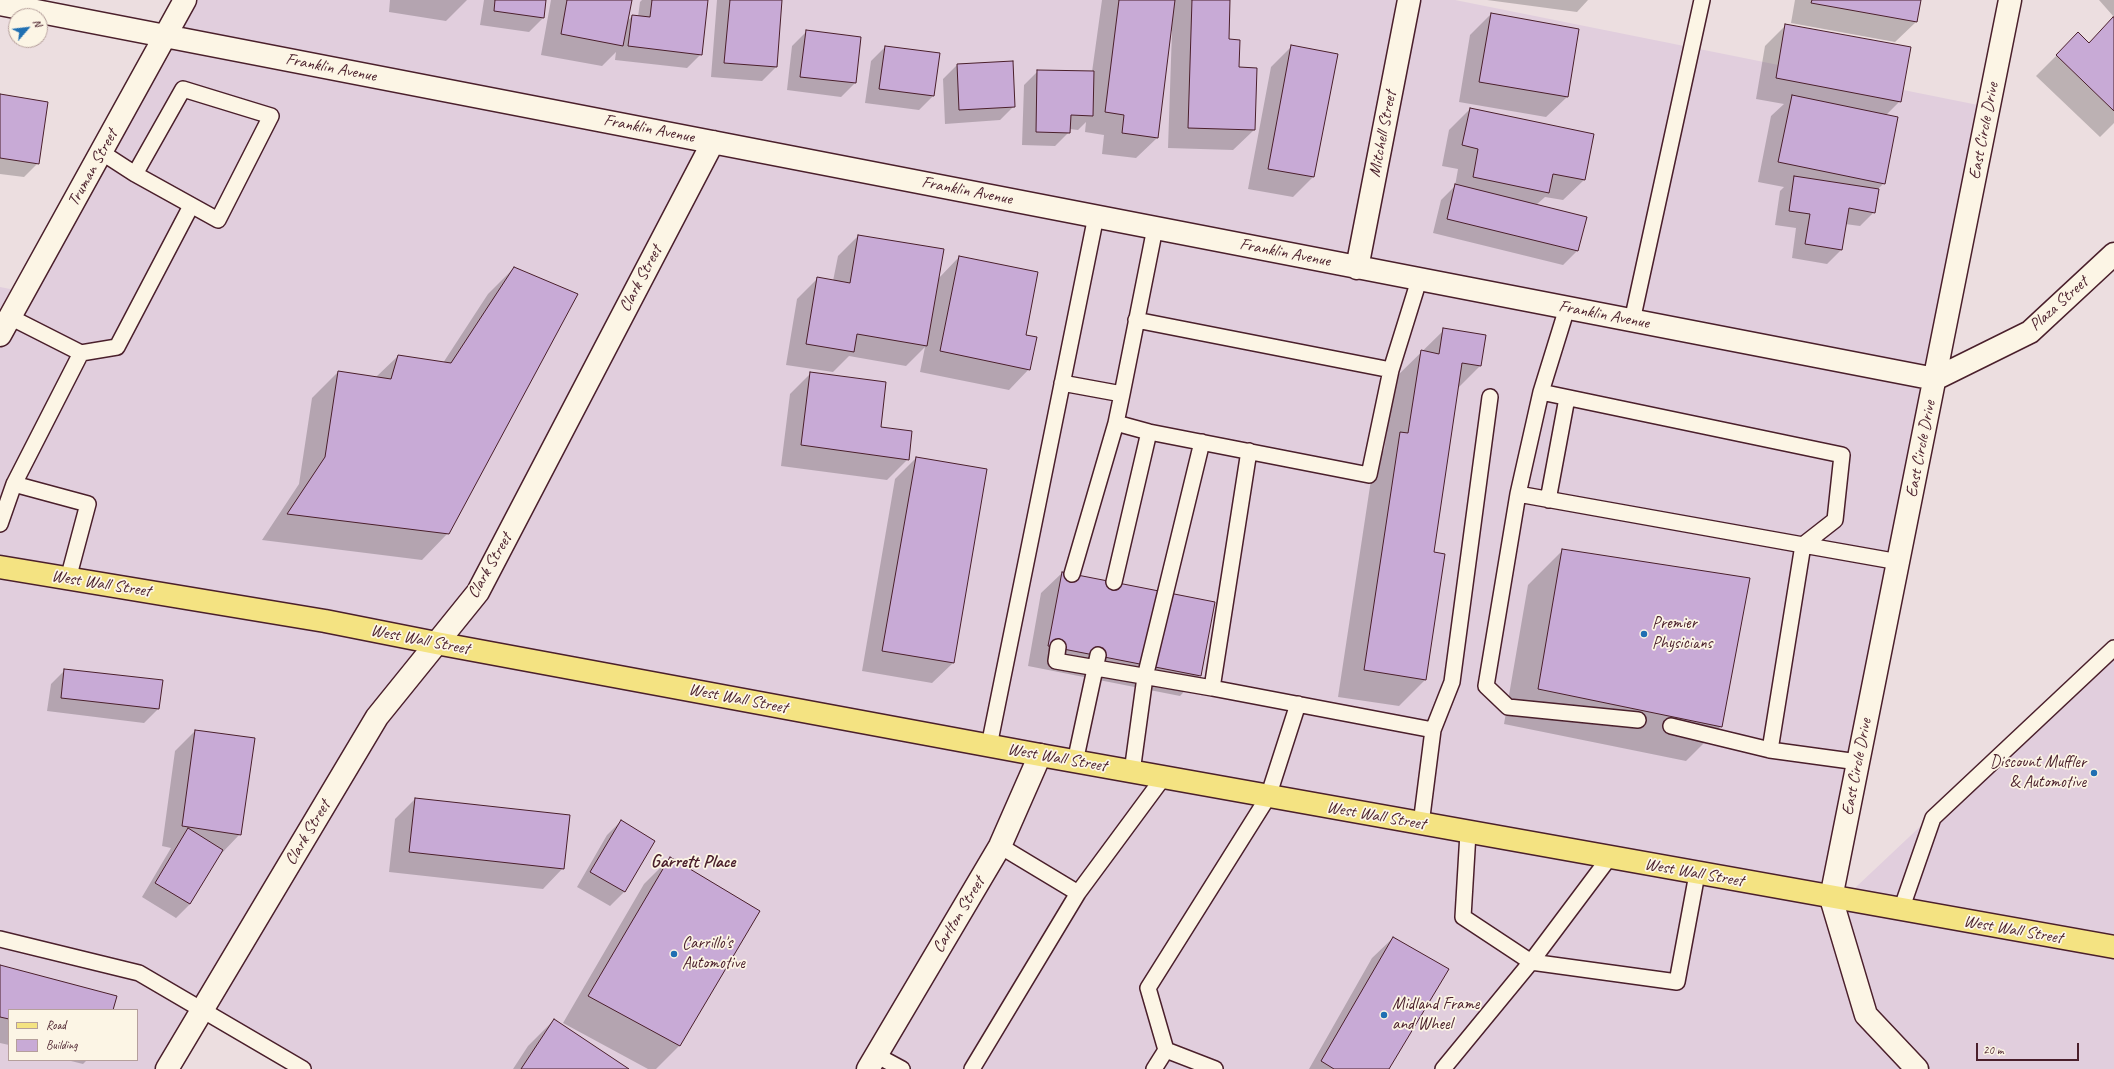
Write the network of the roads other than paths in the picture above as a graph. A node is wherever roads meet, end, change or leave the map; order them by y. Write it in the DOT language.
graph roads {
  1 [pos="185,0"];
  2 [pos="1409,0"];
  3 [pos="1702,0"];
  4 [pos="2010,0"];
  5 [pos="0,4"];
  6 [pos="166,36"];
  7 [pos="713,142"];
  8 [pos="101,152"];
  9 [pos="135,174"];
  10 [pos="191,206"];
  11 [pos="1096,216"];
  12 [pos="1155,228"];
  13 [pos="2114,254"];
  14 [pos="1357,268"];
  15 [pos="1419,280"];
  16 [pos="1568,308"];
  17 [pos="1136,320"];
  18 [pos="1632,320"];
  19 [pos="5,326"];
  20 [pos="81,353"];
  21 [pos="1391,370"];
  22 [pos="1935,379"];
  23 [pos="1062,383"];
  24 [pos="1541,392"];
  25 [pos="1122,394"];
  26 [pos="1490,397"];
  27 [pos="1567,398"];
  28 [pos="1116,423"];
  29 [pos="1149,432"];
  30 [pos="1202,442"];
  31 [pos="1249,451"];
  32 [pos="14,484"];
  33 [pos="1518,494"];
  34 [pos="1548,500"];
  35 [pos="0,524"];
  36 [pos="1802,545"];
  37 [pos="1899,562"];
  38 [pos="0,567"];
  39 [pos="1072,574"];
  40 [pos="68,578"];
  41 [pos="1114,582"];
  42 [pos="436,643"];
  43 [pos="1058,648"];
  44 [pos="2114,648"];
  45 [pos="1096,661"];
  46 [pos="1145,677"];
  47 [pos="1212,688"];
  48 [pos="1298,704"];
  49 [pos="1638,720"];
  50 [pos="1671,726"];
  51 [pos="1433,730"];
  52 [pos="989,746"];
  53 [pos="1770,750"];
  54 [pos="1040,756"];
  55 [pos="1075,762"];
  56 [pos="1858,762"];
  57 [pos="1132,772"];
  58 [pos="1163,778"];
  59 [pos="1268,797"];
  60 [pos="1421,824"];
  61 [pos="1468,833"];
  62 [pos="1000,846"];
  63 [pos="1610,858"];
  64 [pos="1697,874"];
  65 [pos="1078,892"];
  66 [pos="1831,898"];
  67 [pos="1901,910"];
  68 [pos="0,939"];
  69 [pos="2114,947"];
  70 [pos="1531,962"];
  71 [pos="202,1009"];
  72 [pos="1166,1050"];
  73 [pos="872,1062"];
  74 [pos="167,1069"];
  75 [pos="302,1069"];
  76 [pos="902,1069"];
  77 [pos="972,1069"];
  78 [pos="1154,1069"];
  79 [pos="1215,1069"];
  80 [pos="1443,1069"];
  81 [pos="1917,1069"];
  1 -- 6 [label="street, Truman Street"];
  2 -- 14 [label="street, Mitchell Street"];
  3 -- 18 [label="lane"];
  4 -- 22 [label="street, East Circle Drive"];
  5 -- 6 [label="street, Franklin Avenue"];
  6 -- 7 [label="street, Franklin Avenue"];
  6 -- 8 [label="street, Truman Street"];
  7 -- 11 [label="street, Franklin Avenue"];
  7 -- 42 [label="street, Clark Street"];
  8 -- 9 [label="lane"];
  8 -- 19 [label="street, Truman Street"];
  9 -- 10 [label="lane"];
  9 -- 10 [label="lane"];
  10 -- 20 [label="lane"];
  11 -- 12 [label="street, Franklin Avenue"];
  11 -- 23 [label="lane"];
  12 -- 14 [label="street, Franklin Avenue"];
  12 -- 17 [label="lane"];
  13 -- 22 [label="street, Plaza Street"];
  14 -- 15 [label="street, Franklin Avenue"];
  15 -- 16 [label="street, Franklin Avenue"];
  15 -- 21 [label="lane"];
  16 -- 18 [label="street, Franklin Avenue"];
  16 -- 24 [label="lane"];
  17 -- 21 [label="lane"];
  17 -- 25 [label="lane"];
  18 -- 22 [label="street, Franklin Avenue"];
  19 -- 20 [label="lane"];
  20 -- 32 [label="lane"];
  21 -- 31 [label="lane"];
  22 -- 37 [label="street, East Circle Drive"];
  23 -- 25 [label="lane"];
  23 -- 52 [label="lane"];
  24 -- 27 [label="lane"];
  24 -- 33 [label="lane"];
  25 -- 28 [label="lane"];
  26 -- 51 [label="lane"];
  27 -- 34 [label="lane"];
  27 -- 36 [label="lane"];
  28 -- 29 [label="lane"];
  28 -- 39 [label="lane"];
  29 -- 30 [label="lane"];
  29 -- 41 [label="lane"];
  30 -- 31 [label="lane"];
  30 -- 46 [label="lane"];
  31 -- 47 [label="lane"];
  32 -- 35 [label="lane"];
  32 -- 40 [label="lane"];
  33 -- 34 [label="lane"];
  33 -- 49 [label="lane"];
  34 -- 36 [label="lane"];
  36 -- 37 [label="lane"];
  36 -- 53 [label="lane"];
  37 -- 56 [label="street, East Circle Drive"];
  38 -- 40 [label="main road, West Wall Street"];
  40 -- 42 [label="main road, West Wall Street"];
  42 -- 52 [label="main road, West Wall Street"];
  42 -- 71 [label="street, Clark Street"];
  43 -- 45 [label="lane"];
  44 -- 67 [label="lane"];
  45 -- 46 [label="lane"];
  45 -- 55 [label="lane"];
  46 -- 47 [label="lane"];
  46 -- 57 [label="lane"];
  47 -- 48 [label="lane"];
  48 -- 51 [label="lane"];
  48 -- 59 [label="lane"];
  50 -- 53 [label="lane"];
  51 -- 60 [label="lane"];
  52 -- 54 [label="main road, West Wall Street"];
  53 -- 56 [label="lane"];
  54 -- 55 [label="main road, West Wall Street"];
  54 -- 62 [label="street, Carlton Street"];
  55 -- 57 [label="main road, West Wall Street"];
  56 -- 66 [label="street, East Circle Drive"];
  57 -- 58 [label="main road, West Wall Street"];
  58 -- 59 [label="main road, West Wall Street"];
  58 -- 65 [label="lane"];
  59 -- 60 [label="main road, West Wall Street"];
  59 -- 72 [label="lane"];
  60 -- 61 [label="main road, West Wall Street"];
  61 -- 63 [label="main road, West Wall Street"];
  61 -- 70 [label="lane"];
  62 -- 65 [label="lane"];
  62 -- 73 [label="street, Carlton Street"];
  63 -- 64 [label="main road, West Wall Street"];
  63 -- 70 [label="lane"];
  64 -- 66 [label="main road, West Wall Street"];
  64 -- 70 [label="lane"];
  65 -- 77 [label="lane"];
  66 -- 67 [label="main road, West Wall Street"];
  66 -- 81 [label="street"];
  67 -- 69 [label="main road, West Wall Street"];
  68 -- 71 [label="lane"];
  70 -- 80 [label="lane"];
  71 -- 74 [label="street, Clark Street"];
  71 -- 75 [label="lane"];
  72 -- 78 [label="lane"];
  72 -- 79 [label="lane"];
  73 -- 76 [label="lane"];
}
